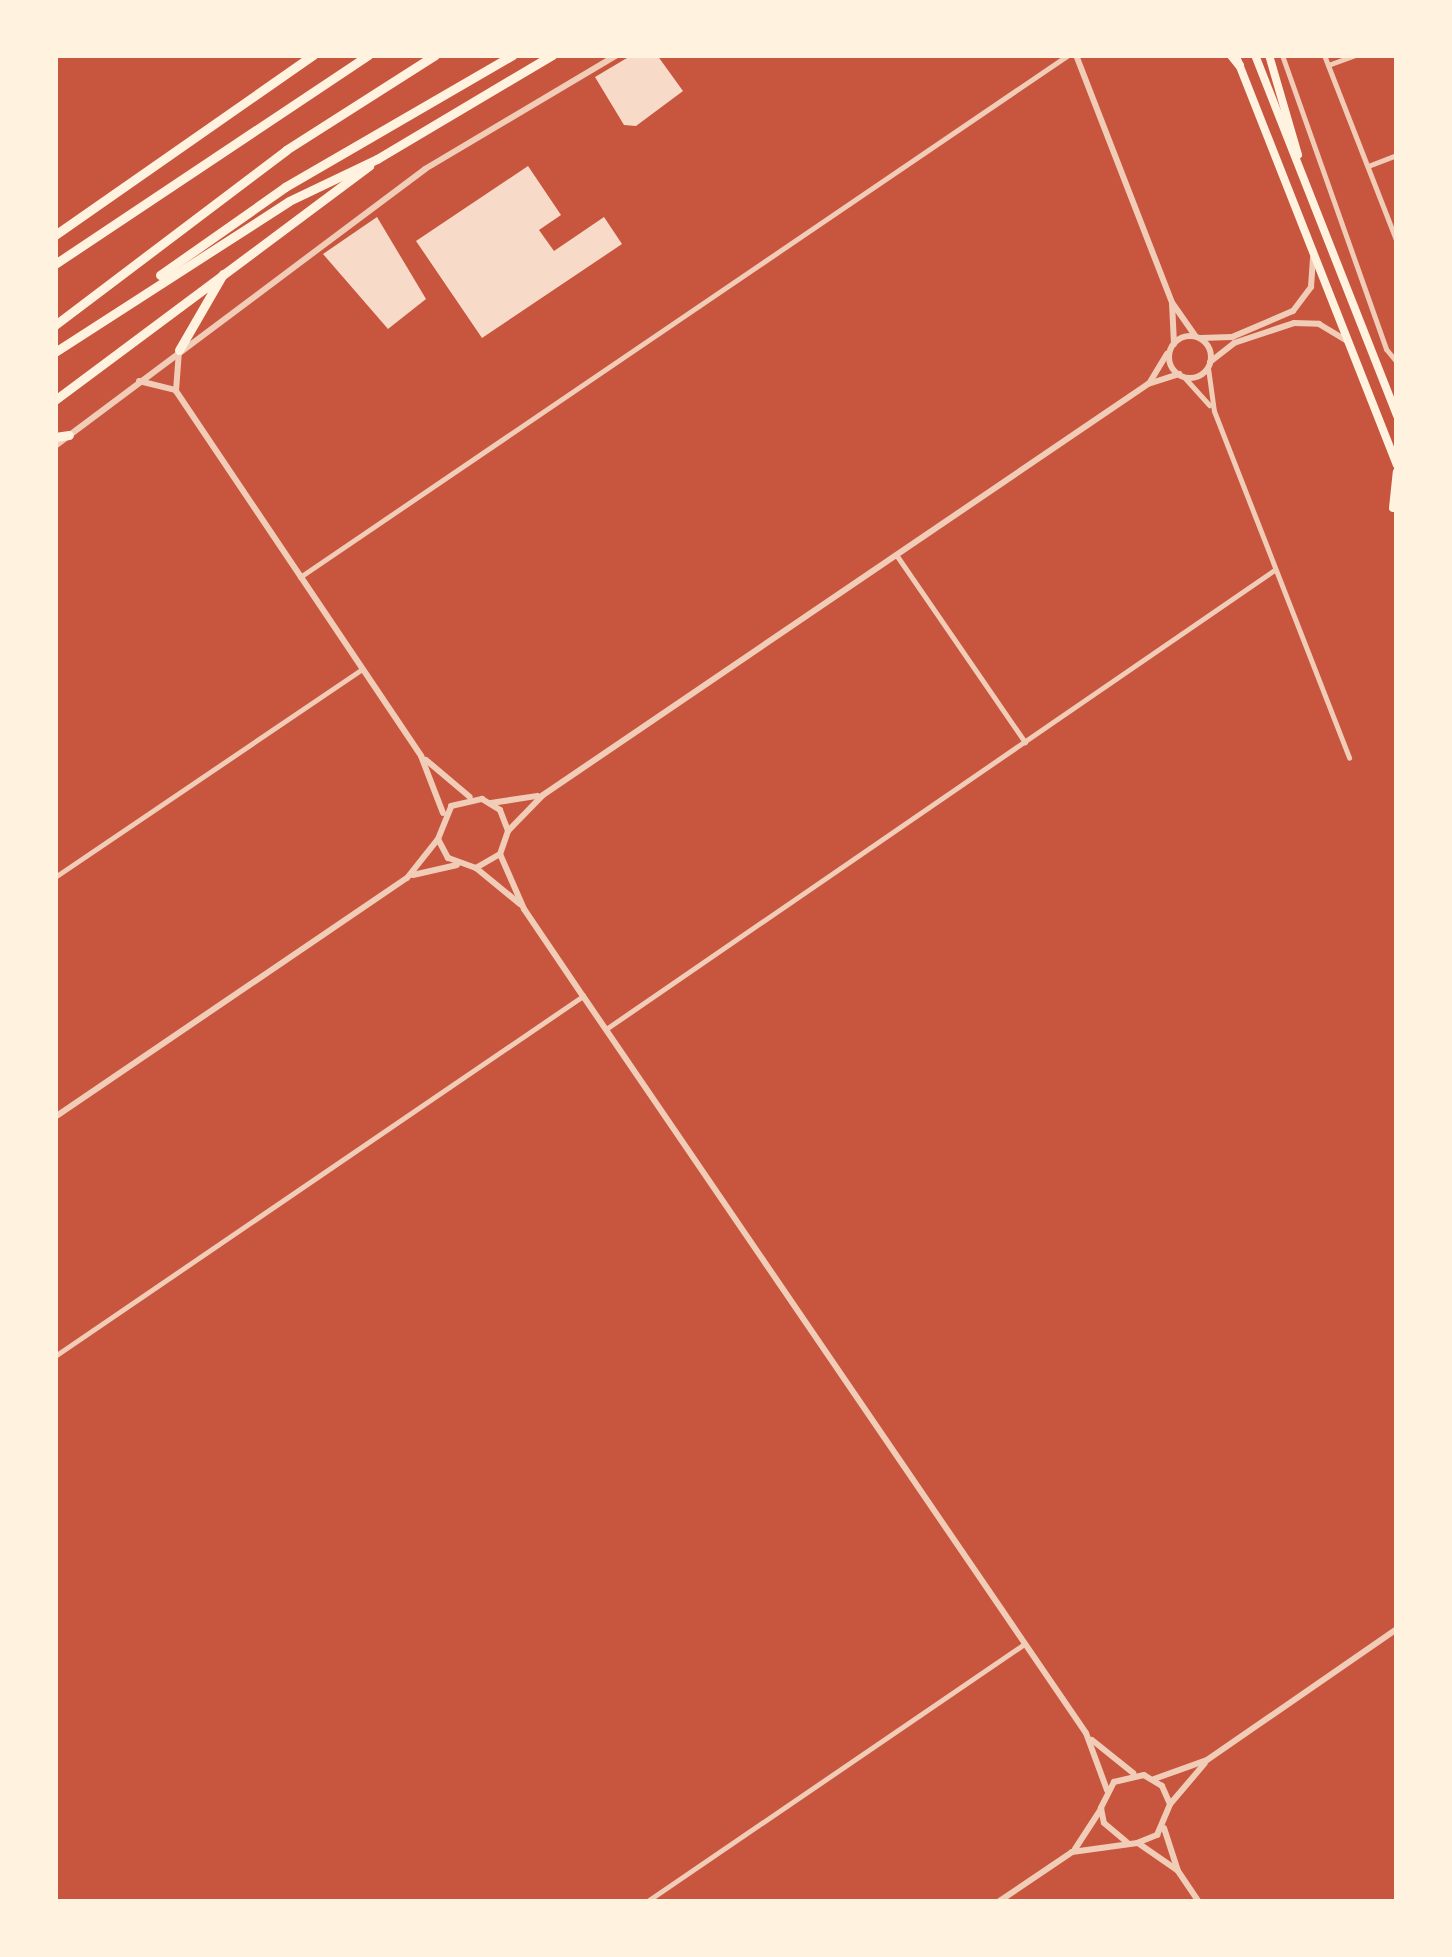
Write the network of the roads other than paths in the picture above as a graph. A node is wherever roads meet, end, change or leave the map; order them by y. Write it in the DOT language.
graph roads {
  1 [pos="313,55"];
  2 [pos="358,55"];
  3 [pos="368,55"];
  4 [pos="436,55"];
  5 [pos="514,55"];
  6 [pos="552,55"];
  7 [pos="617,55"];
  8 [pos="1068,55"];
  9 [pos="1076,55"];
  10 [pos="1255,55"];
  11 [pos="1269,55"];
  12 [pos="1282,55"];
  13 [pos="1324,55"];
  14 [pos="1356,55"];
  15 [pos="1235,58"];
  16 [pos="1328,65"];
  17 [pos="322,82"];
  18 [pos="1397,155"];
  19 [pos="377,159"];
  20 [pos="1368,166"];
  21 [pos="1300,174"];
  22 [pos="55,235"];
  23 [pos="1397,242"];
  24 [pos="1312,246"];
  25 [pos="55,264"];
  26 [pos="228,266"];
  27 [pos="127,302"];
  28 [pos="1172,303"];
  29 [pos="55,325"];
  30 [pos="1198,337"];
  31 [pos="1347,341"];
  32 [pos="1174,344"];
  33 [pos="179,350"];
  34 [pos="55,352"];
  35 [pos="1168,353"];
  36 [pos="1397,362"];
  37 [pos="1209,365"];
  38 [pos="1182,375"];
  39 [pos="138,381"];
  40 [pos="1148,384"];
  41 [pos="176,391"];
  42 [pos="55,400"];
  43 [pos="1214,411"];
  44 [pos="1397,416"];
  45 [pos="68,435"];
  46 [pos="55,438"];
  47 [pos="55,446"];
  48 [pos="1397,469"];
  49 [pos="1393,508"];
  50 [pos="898,556"];
  51 [pos="1273,571"];
  52 [pos="300,577"];
  53 [pos="362,669"];
  54 [pos="1024,742"];
  55 [pos="421,756"];
  56 [pos="1349,758"];
  57 [pos="544,795"];
  58 [pos="472,798"];
  59 [pos="492,803"];
  60 [pos="443,814"];
  61 [pos="508,830"];
  62 [pos="438,839"];
  63 [pos="500,854"];
  64 [pos="458,864"];
  65 [pos="476,868"];
  66 [pos="55,877"];
  67 [pos="407,878"];
  68 [pos="524,908"];
  69 [pos="582,996"];
  70 [pos="606,1030"];
  71 [pos="55,1117"];
  72 [pos="55,1356"];
  73 [pos="1397,1629"];
  74 [pos="1024,1644"];
  75 [pos="1086,1734"];
  76 [pos="1207,1760"];
  77 [pos="1134,1774"];
  78 [pos="1154,1779"];
  79 [pos="1106,1790"];
  80 [pos="1170,1804"];
  81 [pos="1101,1808"];
  82 [pos="1164,1828"];
  83 [pos="1127,1842"];
  84 [pos="1137,1843"];
  85 [pos="1072,1852"];
  86 [pos="1178,1870"];
  87 [pos="646,1902"];
  88 [pos="998,1902"];
  89 [pos="1199,1902"];
  1 -- 22 [label="highway"];
  2 -- 17 [label="highway"];
  3 -- 17 [label="highway"];
  4 -- 29 [label="highway"];
  5 -- 27 [label="highway"];
  6 -- 19 [label="highway"];
  7 -- 33 [label="street"];
  8 -- 52 [label="street"];
  9 -- 28 [label="street"];
  10 -- 21 [label="main road"];
  11 -- 21 [label="main road"];
  12 -- 36 [label="street"];
  13 -- 16 [label="street"];
  14 -- 16 [label="street"];
  15 -- 24 [label="main road"];
  16 -- 20 [label="street"];
  17 -- 25 [label="highway"];
  18 -- 20 [label="street"];
  19 -- 26 [label="highway"];
  19 -- 27 [label="highway"];
  20 -- 23 [label="street"];
  21 -- 44 [label="main road"];
  24 -- 30 [label="street"];
  24 -- 31 [label="main road"];
  26 -- 33 [label="highway"];
  26 -- 42 [label="highway"];
  27 -- 34 [label="highway"];
  28 -- 30 [label="street"];
  28 -- 32 [label="street"];
  30 -- 32 [label="street"];
  30 -- 37 [label="street"];
  31 -- 37 [label="street"];
  31 -- 48 [label="main road"];
  32 -- 35 [label="street"];
  33 -- 39 [label="street"];
  33 -- 41 [label="street"];
  35 -- 38 [label="street"];
  35 -- 40 [label="street"];
  37 -- 38 [label="street"];
  37 -- 43 [label="street"];
  38 -- 40 [label="street"];
  38 -- 43 [label="street"];
  39 -- 41 [label="street"];
  39 -- 45 [label="street"];
  40 -- 50 [label="street"];
  41 -- 52 [label="street"];
  43 -- 51 [label="street"];
  45 -- 46 [label="highway"];
  45 -- 47 [label="street"];
  48 -- 49 [label="main road"];
  50 -- 54 [label="street"];
  50 -- 57 [label="street"];
  51 -- 54 [label="street"];
  51 -- 56 [label="street"];
  52 -- 53 [label="street"];
  53 -- 55 [label="street"];
  53 -- 66 [label="street"];
  54 -- 70 [label="street"];
  55 -- 58 [label="street"];
  55 -- 60 [label="street"];
  57 -- 59 [label="street"];
  57 -- 61 [label="street"];
  58 -- 59 [label="street"];
  58 -- 60 [label="street"];
  59 -- 61 [label="street"];
  60 -- 62 [label="street"];
  61 -- 63 [label="street"];
  62 -- 64 [label="street"];
  62 -- 67 [label="street"];
  63 -- 65 [label="street"];
  63 -- 68 [label="street"];
  64 -- 65 [label="street"];
  64 -- 67 [label="street"];
  65 -- 68 [label="street"];
  67 -- 71 [label="street"];
  68 -- 69 [label="street"];
  69 -- 70 [label="street"];
  69 -- 72 [label="street"];
  70 -- 74 [label="street"];
  73 -- 76 [label="street"];
  74 -- 75 [label="street"];
  74 -- 87 [label="street"];
  75 -- 77 [label="street"];
  75 -- 79 [label="street"];
  76 -- 78 [label="street"];
  76 -- 80 [label="street"];
  77 -- 78 [label="street"];
  77 -- 79 [label="street"];
  78 -- 80 [label="street"];
  79 -- 81 [label="street"];
  80 -- 82 [label="street"];
  81 -- 83 [label="street"];
  81 -- 85 [label="street"];
  82 -- 84 [label="street"];
  82 -- 86 [label="street"];
  83 -- 84 [label="street"];
  83 -- 85 [label="street"];
  84 -- 86 [label="street"];
  85 -- 88 [label="street"];
  86 -- 89 [label="street"];
}
